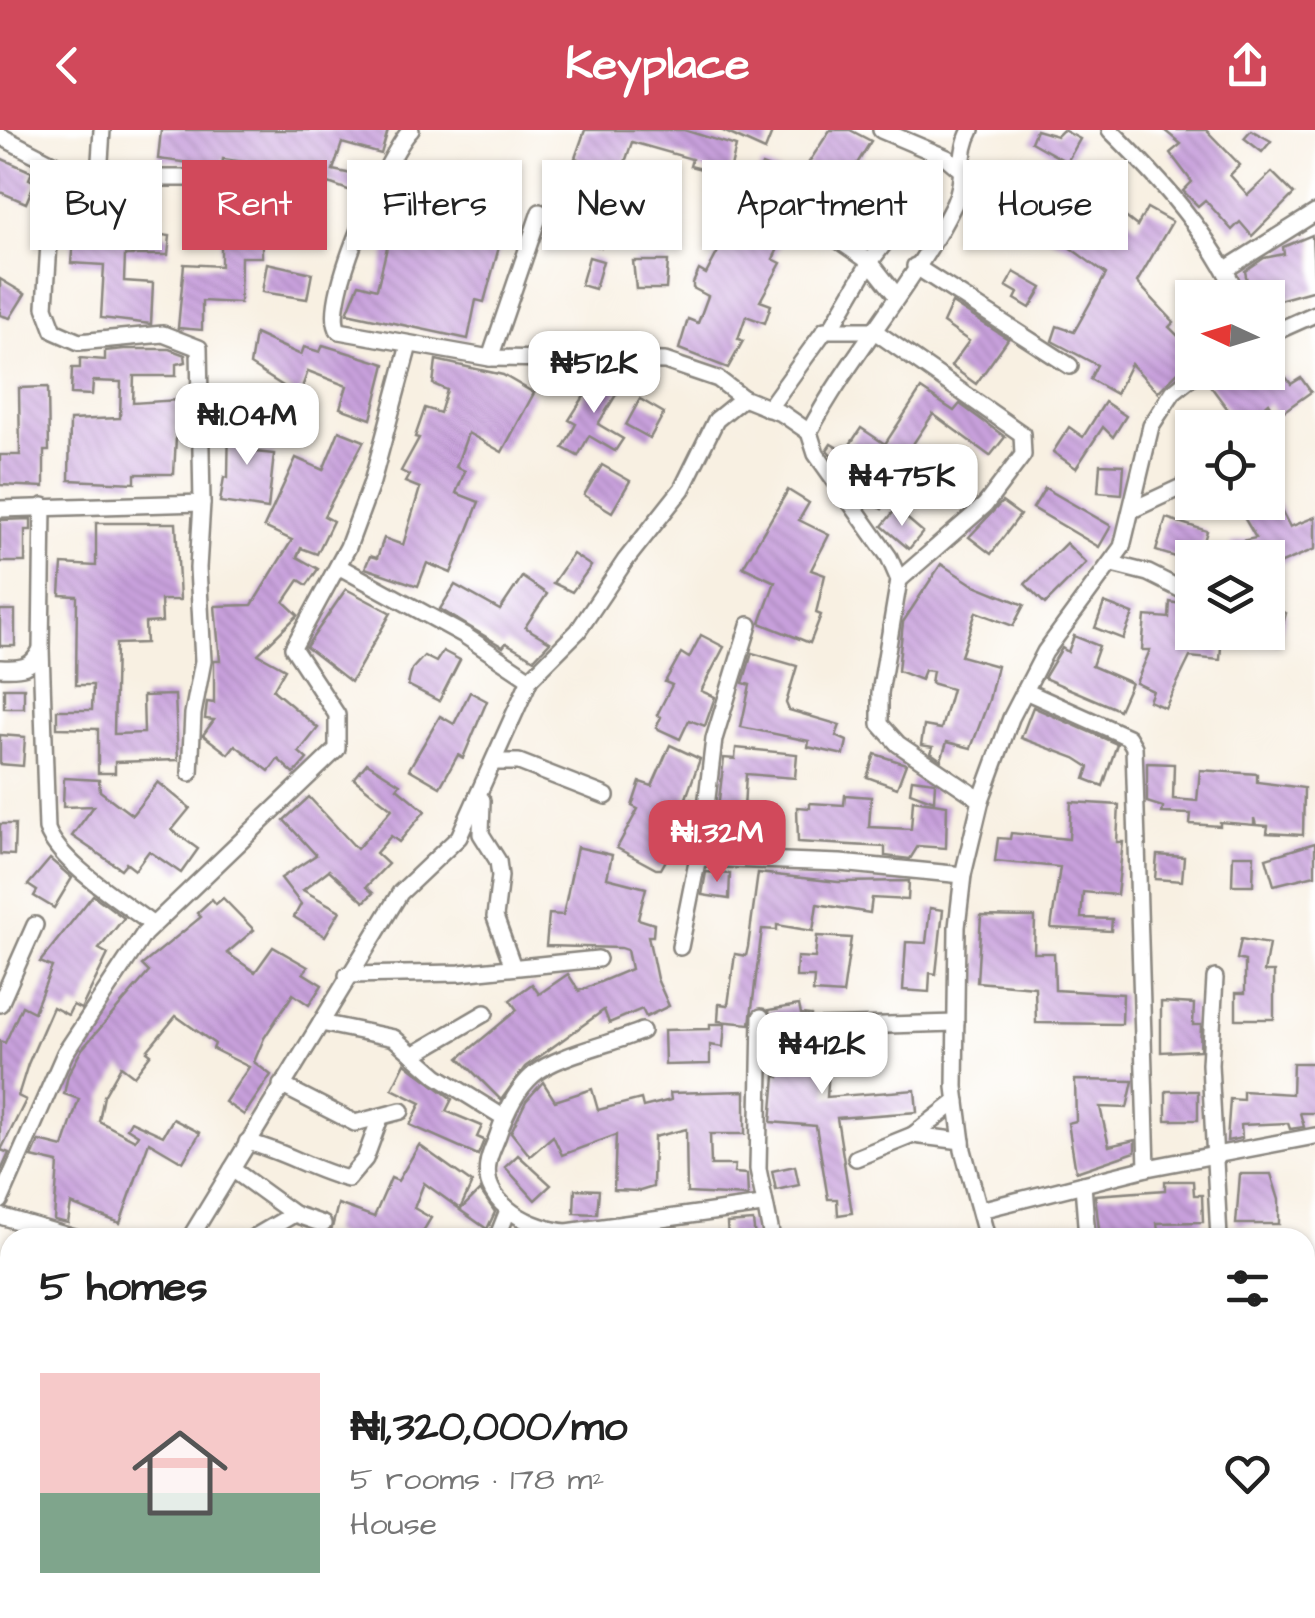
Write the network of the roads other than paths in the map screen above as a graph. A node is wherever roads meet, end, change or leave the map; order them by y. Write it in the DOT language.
graph roads {
  1 [pos="102,130"];
  2 [pos="411,130"];
  3 [pos="881,130"];
  4 [pos="971,130"];
  5 [pos="1110,130"];
  6 [pos="0,136"];
  7 [pos="49,160"];
  8 [pos="100,160"];
  9 [pos="961,170"];
  10 [pos="540,212"];
  11 [pos="1315,212"];
  12 [pos="943,222"];
  13 [pos="48,250"];
  14 [pos="853,250"];
  15 [pos="879,250"];
  16 [pos="926,250"];
  17 [pos="870,262"];
  18 [pos="915,266"];
  19 [pos="1226,269"];
  20 [pos="1231,280"];
  21 [pos="896,295"];
  22 [pos="1315,314"];
  23 [pos="832,327"];
  24 [pos="1285,327"];
  25 [pos="873,330"];
  26 [pos="409,345"];
  27 [pos="490,358"];
  28 [pos="1070,366"];
  29 [pos="1176,390"];
  30 [pos="743,398"];
  31 [pos="768,409"];
  32 [pos="809,432"];
  33 [pos="1175,490"];
  34 [pos="202,503"];
  35 [pos="43,506"];
  36 [pos="0,509"];
  37 [pos="1134,509"];
  38 [pos="1112,564"];
  39 [pos="338,566"];
  40 [pos="900,580"];
  41 [pos="1175,586"];
  42 [pos="750,625"];
  43 [pos="41,648"];
  44 [pos="0,668"];
  45 [pos="530,680"];
  46 [pos="1024,691"];
  47 [pos="496,762"];
  48 [pos="190,773"];
  49 [pos="480,790"];
  50 [pos="606,796"];
  51 [pos="981,800"];
  52 [pos="699,858"];
  53 [pos="963,876"];
  54 [pos="36,925"];
  55 [pos="153,926"];
  56 [pos="680,947"];
  57 [pos="598,959"];
  58 [pos="513,967"];
  59 [pos="347,975"];
  60 [pos="1215,978"];
  61 [pos="0,1004"];
  62 [pos="484,1013"];
  63 [pos="761,1017"];
  64 [pos="321,1023"];
  65 [pos="956,1024"];
  66 [pos="818,1027"];
  67 [pos="642,1031"];
  68 [pos="413,1055"];
  69 [pos="282,1085"];
  70 [pos="957,1101"];
  71 [pos="401,1110"];
  72 [pos="503,1117"];
  73 [pos="380,1118"];
  74 [pos="913,1135"];
  75 [pos="1315,1136"];
  76 [pos="962,1141"];
  77 [pos="247,1142"];
  78 [pos="1217,1153"];
  79 [pos="856,1158"];
  80 [pos="1147,1168"];
  81 [pos="232,1169"];
  82 [pos="1083,1184"];
  83 [pos="0,1201"];
  84 [pos="762,1205"];
  85 [pos="980,1210"];
  86 [pos="507,1212"];
  87 [pos="294,1214"];
  88 [pos="0,1216"];
  89 [pos="323,1224"];
  90 [pos="41,1228"];
  91 [pos="196,1228"];
  92 [pos="270,1228"];
  93 [pos="501,1228"];
  94 [pos="542,1228"];
  95 [pos="596,1228"];
  96 [pos="769,1228"];
  97 [pos="984,1228"];
  98 [pos="1087,1228"];
  99 [pos="1219,1228"];
  1 -- 8 [label="street"];
  2 -- 26 [label="street"];
  3 -- 9 [label="street"];
  4 -- 9 [label="street"];
  5 -- 19 [label="street"];
  6 -- 7 [label="street"];
  9 -- 12 [label="street"];
  10 -- 27 [label="street"];
  11 -- 19 [label="street"];
  13 -- 34 [label="street"];
  14 -- 17 [label="street"];
  15 -- 17 [label="street"];
  16 -- 18 [label="street"];
  17 -- 21 [label="street"];
  17 -- 23 [label="street"];
  18 -- 21 [label="street"];
  18 -- 28 [label="street"];
  19 -- 20 [label="street"];
  21 -- 25 [label="street"];
  22 -- 24 [label="street"];
  23 -- 25 [label="street"];
  23 -- 31 [label="street"];
  25 -- 32 [label="street"];
  25 -- 40 [label="street"];
  26 -- 27 [label="street"];
  26 -- 39 [label="street"];
  27 -- 30 [label="street"];
  29 -- 37 [label="street"];
  30 -- 31 [label="street"];
  30 -- 45 [label="street"];
  31 -- 32 [label="street"];
  32 -- 40 [label="street"];
  33 -- 37 [label="street"];
  34 -- 35 [label="street"];
  34 -- 48 [label="street"];
  35 -- 36 [label="street"];
  35 -- 43 [label="street"];
  37 -- 38 [label="street"];
  38 -- 41 [label="street"];
  38 -- 46 [label="street"];
  39 -- 45 [label="street"];
  39 -- 55 [label="street"];
  40 -- 51 [label="street"];
  42 -- 52 [label="street"];
  43 -- 44 [label="street"];
  43 -- 55 [label="street"];
  45 -- 47 [label="street"];
  46 -- 51 [label="street"];
  46 -- 80 [label="street"];
  47 -- 49 [label="street"];
  47 -- 50 [label="street"];
  49 -- 58 [label="street"];
  49 -- 59 [label="street"];
  51 -- 53 [label="street"];
  52 -- 53 [label="street"];
  52 -- 56 [label="street"];
  53 -- 65 [label="street"];
  54 -- 61 [label="street"];
  55 -- 83 [label="street"];
  57 -- 58 [label="street"];
  58 -- 59 [label="street"];
  59 -- 64 [label="street"];
  60 -- 78 [label="street"];
  62 -- 68 [label="street"];
  63 -- 84 [label="street"];
  64 -- 68 [label="street"];
  64 -- 69 [label="street"];
  65 -- 66 [label="street"];
  65 -- 70 [label="street"];
  67 -- 72 [label="street"];
  68 -- 72 [label="street"];
  69 -- 73 [label="street"];
  69 -- 77 [label="street"];
  70 -- 74 [label="street"];
  70 -- 76 [label="street"];
  71 -- 73 [label="street"];
  72 -- 86 [label="street"];
  73 -- 77 [label="street"];
  74 -- 76 [label="street"];
  74 -- 79 [label="street"];
  75 -- 78 [label="street"];
  76 -- 85 [label="street"];
  77 -- 81 [label="street"];
  78 -- 80 [label="street"];
  78 -- 99 [label="street"];
  80 -- 82 [label="street"];
  81 -- 87 [label="street"];
  81 -- 91 [label="street"];
  82 -- 85 [label="street"];
  82 -- 98 [label="street"];
  84 -- 95 [label="street"];
  84 -- 96 [label="street"];
  85 -- 97 [label="street"];
  86 -- 93 [label="street"];
  86 -- 94 [label="street"];
  87 -- 89 [label="street"];
  87 -- 92 [label="street"];
  88 -- 90 [label="street"];
}
